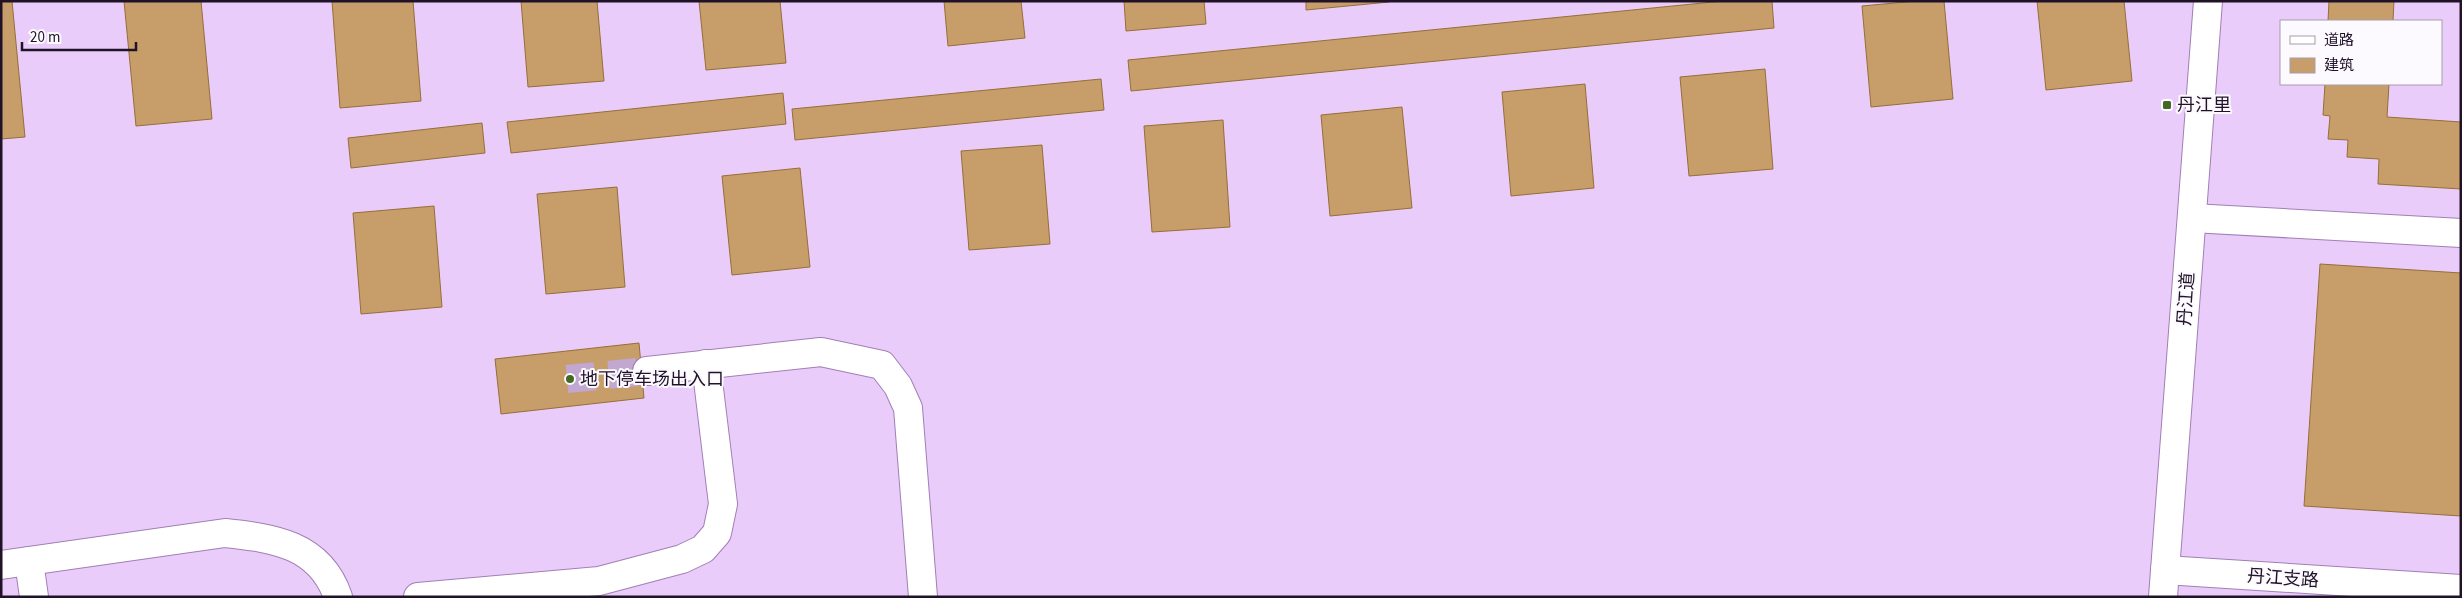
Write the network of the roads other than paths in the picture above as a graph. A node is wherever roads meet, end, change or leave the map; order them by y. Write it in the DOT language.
graph roads {
  1 [pos="2208,1"];
  2 [pos="2223,1"];
  3 [pos="2200,219"];
  4 [pos="2461,233"];
  5 [pos="706,364"];
  6 [pos="647,370"];
  7 [pos="29,561"];
  8 [pos="1,565"];
  9 [pos="2172,584"];
  10 [pos="600,589"];
  11 [pos="2461,590"];
  12 [pos="34,597"];
  13 [pos="338,597"];
  14 [pos="418,597"];
  15 [pos="923,597"];
  1 -- 3 [label="street, 丹江道"];
  2 -- 3 [label="street, 丹江道"];
  3 -- 4 [label="street"];
  3 -- 9 [label="street, 丹江道"];
  5 -- 6 [label="street"];
  5 -- 10 [label="street"];
  5 -- 15 [label="street"];
  7 -- 8 [label="street"];
  7 -- 12 [label="street"];
  7 -- 13 [label="street"];
  9 -- 11 [label="street, 丹江支路"];
  10 -- 14 [label="street"];
}
